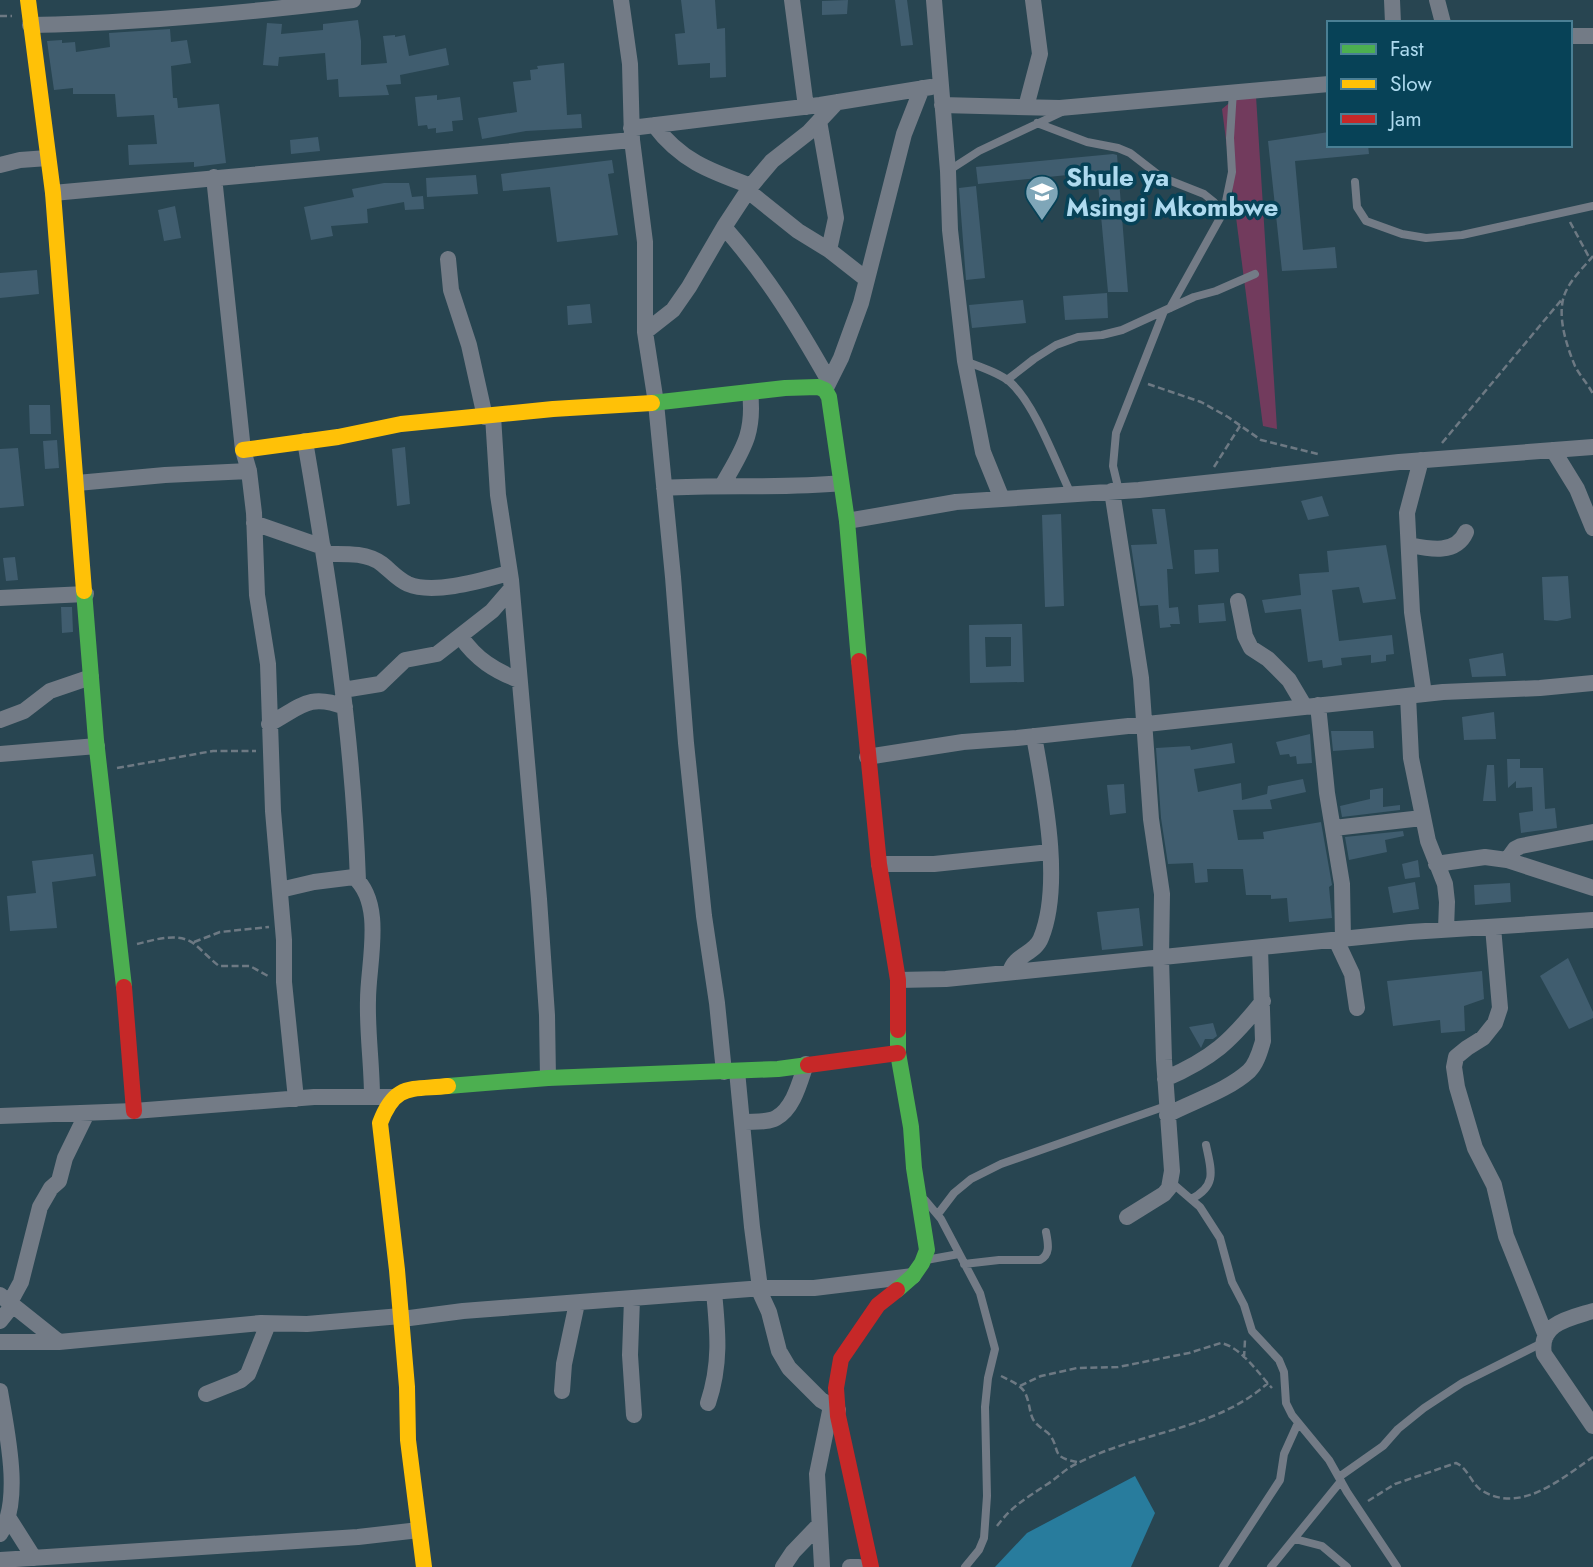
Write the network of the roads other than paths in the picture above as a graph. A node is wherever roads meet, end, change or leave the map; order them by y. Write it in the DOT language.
graph roads {
  1 [pos="28,0"];
  2 [pos="353,0"];
  3 [pos="621,0"];
  4 [pos="792,0"];
  5 [pos="934,0"];
  6 [pos="1033,0"];
  7 [pos="1392,0"];
  8 [pos="1437,0"];
  9 [pos="1392,21"];
  10 [pos="1442,21"];
  11 [pos="30,25"];
  12 [pos="1572,36"];
  13 [pos="1593,36"];
  14 [pos="1327,84"];
  15 [pos="940,85"];
  16 [pos="922,88"];
  17 [pos="1233,91"];
  18 [pos="837,102"];
  19 [pos="942,105"];
  20 [pos="1075,106"];
  21 [pos="806,107"];
  22 [pos="1026,107"];
  23 [pos="819,121"];
  24 [pos="1038,123"];
  25 [pos="654,125"];
  26 [pos="632,134"];
  27 [pos="48,158"];
  28 [pos="0,165"];
  29 [pos="948,170"];
  30 [pos="214,177"];
  31 [pos="1354,182"];
  32 [pos="749,188"];
  33 [pos="53,193"];
  34 [pos="1593,206"];
  35 [pos="1222,215"];
  36 [pos="724,227"];
  37 [pos="829,250"];
  38 [pos="448,259"];
  39 [pos="1255,274"];
  40 [pos="866,279"];
  41 [pos="1167,309"];
  42 [pos="645,332"];
  43 [pos="965,360"];
  44 [pos="1007,380"];
  45 [pos="827,385"];
  46 [pos="750,392"];
  47 [pos="656,403"];
  48 [pos="489,416"];
  49 [pos="305,441"];
  50 [pos="1593,447"];
  51 [pos="243,450"];
  52 [pos="1553,450"];
  53 [pos="1425,460"];
  54 [pos="248,471"];
  55 [pos="77,483"];
  56 [pos="841,483"];
  57 [pos="722,486"];
  58 [pos="664,488"];
  59 [pos="1116,491"];
  60 [pos="1071,494"];
  61 [pos="1002,499"];
  62 [pos="847,522"];
  63 [pos="254,523"];
  64 [pos="1593,528"];
  65 [pos="1466,532"];
  66 [pos="1409,545"];
  67 [pos="324,550"];
  68 [pos="510,581"];
  69 [pos="86,594"];
  70 [pos="0,598"];
  71 [pos="1238,601"];
  72 [pos="460,637"];
  73 [pos="92,677"];
  74 [pos="519,680"];
  75 [pos="1593,683"];
  76 [pos="343,690"];
  77 [pos="1416,695"];
  78 [pos="1312,706"];
  79 [pos="345,707"];
  80 [pos="0,720"];
  81 [pos="269,724"];
  82 [pos="1143,724"];
  83 [pos="1034,736"];
  84 [pos="97,746"];
  85 [pos="0,754"];
  86 [pos="867,757"];
  87 [pos="1422,818"];
  88 [pos="1334,828"];
  89 [pos="1593,832"];
  90 [pos="1050,852"];
  91 [pos="1507,860"];
  92 [pos="879,864"];
  93 [pos="1436,864"];
  94 [pos="358,881"];
  95 [pos="1593,888"];
  96 [pos="280,890"];
  97 [pos="1593,920"];
  98 [pos="1493,927"];
  99 [pos="1446,929"];
  100 [pos="1340,939"];
  101 [pos="1260,948"];
  102 [pos="1161,958"];
  103 [pos="1010,972"];
  104 [pos="898,980"];
  105 [pos="1263,1001"];
  106 [pos="1357,1008"];
  107 [pos="898,1053"];
  108 [pos="806,1064"];
  109 [pos="730,1071"];
  110 [pos="548,1078"];
  111 [pos="1165,1079"];
  112 [pos="372,1097"];
  113 [pos="393,1097"];
  114 [pos="296,1098"];
  115 [pos="1166,1110"];
  116 [pos="134,1111"];
  117 [pos="86,1113"];
  118 [pos="0,1116"];
  119 [pos="743,1122"];
  120 [pos="1206,1145"];
  121 [pos="1171,1182"];
  122 [pos="919,1194"];
  123 [pos="1191,1199"];
  124 [pos="938,1214"];
  125 [pos="1126,1217"];
  126 [pos="1046,1232"];
  127 [pos="959,1254"];
  128 [pos="923,1260"];
  129 [pos="964,1264"];
  130 [pos="912,1276"];
  131 [pos="759,1288"];
  132 [pos="714,1292"];
  133 [pos="632,1299"];
  134 [pos="7,1302"];
  135 [pos="577,1303"];
  136 [pos="1593,1311"];
  137 [pos="402,1317"];
  138 [pos="0,1321"];
  139 [pos="268,1324"];
  140 [pos="1545,1339"];
  141 [pos="0,1342"];
  142 [pos="59,1342"];
  143 [pos="0,1391"];
  144 [pos="562,1391"];
  145 [pos="206,1394"];
  146 [pos="708,1404"];
  147 [pos="835,1408"];
  148 [pos="634,1416"];
  149 [pos="1298,1423"];
  150 [pos="1593,1426"];
  151 [pos="5,1455"];
  152 [pos="1340,1479"];
  153 [pos="8,1517"];
  154 [pos="819,1525"];
  155 [pos="419,1530"];
  156 [pos="0,1534"];
  157 [pos="1295,1539"];
  158 [pos="0,1560"];
  159 [pos="40,1561"];
  160 [pos="424,1567"];
  161 [pos="783,1567"];
  162 [pos="822,1567"];
  163 [pos="850,1567"];
  164 [pos="859,1567"];
  165 [pos="871,1567"];
  166 [pos="965,1567"];
  167 [pos="1223,1567"];
  168 [pos="1271,1567"];
  169 [pos="1347,1567"];
  170 [pos="1397,1567"];
  1 -- 11 [label="street"];
  2 -- 11 [label="street"];
  3 -- 26 [label="street"];
  4 -- 21 [label="street"];
  5 -- 15 [label="street"];
  6 -- 22 [label="street"];
  7 -- 9 [label="street"];
  8 -- 10 [label="street"];
  11 -- 27 [label="street"];
  12 -- 13 [label="street"];
  14 -- 17 [label="street"];
  15 -- 16 [label="street"];
  15 -- 19 [label="street"];
  16 -- 18 [label="street"];
  16 -- 40 [label="street"];
  17 -- 20 [label="street"];
  17 -- 35 [label="lane"];
  18 -- 21 [label="street"];
  18 -- 23 [label="street"];
  19 -- 22 [label="street"];
  19 -- 29 [label="street"];
  20 -- 22 [label="street"];
  20 -- 24 [label="lane"];
  21 -- 25 [label="street"];
  23 -- 32 [label="street"];
  23 -- 37 [label="street"];
  24 -- 29 [label="lane"];
  24 -- 35 [label="lane"];
  25 -- 26 [label="street"];
  25 -- 32 [label="street"];
  26 -- 30 [label="street"];
  26 -- 42 [label="street"];
  27 -- 28 [label="street"];
  27 -- 33 [label="street"];
  29 -- 43 [label="street"];
  30 -- 33 [label="street"];
  30 -- 51 [label="street"];
  31 -- 34 [label="lane"];
  32 -- 36 [label="street"];
  32 -- 37 [label="street"];
  33 -- 55 [label="street"];
  35 -- 41 [label="lane"];
  36 -- 42 [label="street"];
  36 -- 45 [label="street"];
  37 -- 40 [label="street"];
  38 -- 48 [label="street"];
  39 -- 41 [label="lane"];
  40 -- 45 [label="street"];
  41 -- 44 [label="lane"];
  41 -- 59 [label="lane"];
  42 -- 47 [label="street"];
  43 -- 44 [label="lane"];
  43 -- 61 [label="street"];
  44 -- 60 [label="lane"];
  45 -- 46 [label="street"];
  45 -- 56 [label="street"];
  46 -- 47 [label="street"];
  46 -- 57 [label="street"];
  47 -- 48 [label="street"];
  47 -- 58 [label="street"];
  48 -- 49 [label="street"];
  48 -- 68 [label="street"];
  49 -- 51 [label="street"];
  49 -- 67 [label="street"];
  50 -- 52 [label="street"];
  51 -- 54 [label="street"];
  52 -- 53 [label="street"];
  52 -- 64 [label="street"];
  53 -- 59 [label="street"];
  53 -- 66 [label="street"];
  54 -- 55 [label="street"];
  54 -- 63 [label="street"];
  55 -- 69 [label="street"];
  56 -- 57 [label="street"];
  56 -- 62 [label="street"];
  57 -- 58 [label="street"];
  58 -- 109 [label="street"];
  59 -- 60 [label="street"];
  59 -- 82 [label="street"];
  60 -- 61 [label="street"];
  61 -- 62 [label="street"];
  62 -- 86 [label="street"];
  63 -- 67 [label="street"];
  63 -- 81 [label="street"];
  65 -- 66 [label="street"];
  66 -- 77 [label="street"];
  67 -- 68 [label="street"];
  67 -- 76 [label="street"];
  68 -- 72 [label="street"];
  68 -- 74 [label="street"];
  69 -- 70 [label="street"];
  69 -- 73 [label="street"];
  71 -- 78 [label="street"];
  72 -- 74 [label="street"];
  72 -- 76 [label="street"];
  73 -- 80 [label="street"];
  73 -- 84 [label="street"];
  74 -- 110 [label="street"];
  75 -- 77 [label="street"];
  76 -- 79 [label="street"];
  77 -- 78 [label="street"];
  77 -- 87 [label="street"];
  78 -- 82 [label="street"];
  78 -- 88 [label="street"];
  79 -- 81 [label="street"];
  79 -- 94 [label="street"];
  81 -- 96 [label="street"];
  82 -- 83 [label="street"];
  82 -- 102 [label="street"];
  83 -- 86 [label="street"];
  83 -- 90 [label="street"];
  84 -- 85 [label="street"];
  84 -- 116 [label="street"];
  86 -- 92 [label="street"];
  87 -- 88 [label="street"];
  87 -- 93 [label="street"];
  88 -- 100 [label="street"];
  89 -- 91 [label="street"];
  90 -- 92 [label="street"];
  90 -- 103 [label="street"];
  91 -- 93 [label="street"];
  91 -- 95 [label="street"];
  92 -- 104 [label="street"];
  93 -- 99 [label="street"];
  94 -- 96 [label="street"];
  94 -- 112 [label="street"];
  96 -- 114 [label="street"];
  97 -- 98 [label="street"];
  98 -- 99 [label="street"];
  98 -- 140 [label="street"];
  99 -- 100 [label="street"];
  100 -- 101 [label="street"];
  100 -- 106 [label="street"];
  101 -- 102 [label="street"];
  101 -- 105 [label="street"];
  102 -- 103 [label="street"];
  102 -- 111 [label="street"];
  103 -- 104 [label="street"];
  104 -- 107 [label="street"];
  105 -- 111 [label="street"];
  105 -- 115 [label="street"];
  107 -- 108 [label="street"];
  107 -- 122 [label="street"];
  108 -- 109 [label="street"];
  108 -- 119 [label="street"];
  109 -- 110 [label="street"];
  109 -- 119 [label="street"];
  110 -- 113 [label="street"];
  111 -- 115 [label="street"];
  112 -- 113 [label="street"];
  112 -- 114 [label="street"];
  113 -- 137 [label="street"];
  114 -- 116 [label="street"];
  115 -- 121 [label="street"];
  115 -- 124 [label="lane"];
  116 -- 117 [label="street"];
  117 -- 118 [label="street"];
  117 -- 134 [label="street"];
  119 -- 131 [label="street"];
  120 -- 123 [label="lane"];
  121 -- 123 [label="lane"];
  121 -- 125 [label="street"];
  122 -- 124 [label="lane"];
  122 -- 128 [label="street"];
  123 -- 149 [label="lane"];
  124 -- 127 [label="lane"];
  126 -- 129 [label="lane"];
  127 -- 128 [label="lane"];
  127 -- 129 [label="lane"];
  128 -- 130 [label="street"];
  129 -- 166 [label="lane"];
  130 -- 131 [label="street"];
  130 -- 147 [label="street"];
  131 -- 132 [label="street"];
  131 -- 147 [label="street"];
  132 -- 133 [label="street"];
  132 -- 146 [label="street"];
  133 -- 135 [label="street"];
  133 -- 148 [label="street"];
  134 -- 138 [label="street"];
  134 -- 142 [label="street"];
  135 -- 137 [label="street"];
  135 -- 144 [label="street"];
  136 -- 140 [label="street"];
  137 -- 139 [label="street"];
  137 -- 155 [label="street"];
  139 -- 142 [label="street"];
  139 -- 145 [label="street"];
  140 -- 150 [label="street"];
  140 -- 152 [label="lane"];
  141 -- 142 [label="street"];
  143 -- 151 [label="street"];
  147 -- 154 [label="street"];
  147 -- 165 [label="street"];
  149 -- 152 [label="lane"];
  149 -- 167 [label="lane"];
  151 -- 153 [label="street"];
  152 -- 157 [label="lane"];
  152 -- 170 [label="lane"];
  153 -- 156 [label="street"];
  153 -- 159 [label="street"];
  154 -- 161 [label="street"];
  154 -- 162 [label="street"];
  155 -- 159 [label="street"];
  155 -- 160 [label="street"];
  157 -- 168 [label="lane"];
  157 -- 169 [label="lane"];
  158 -- 159 [label="street"];
  163 -- 164 [label="street"];
}
